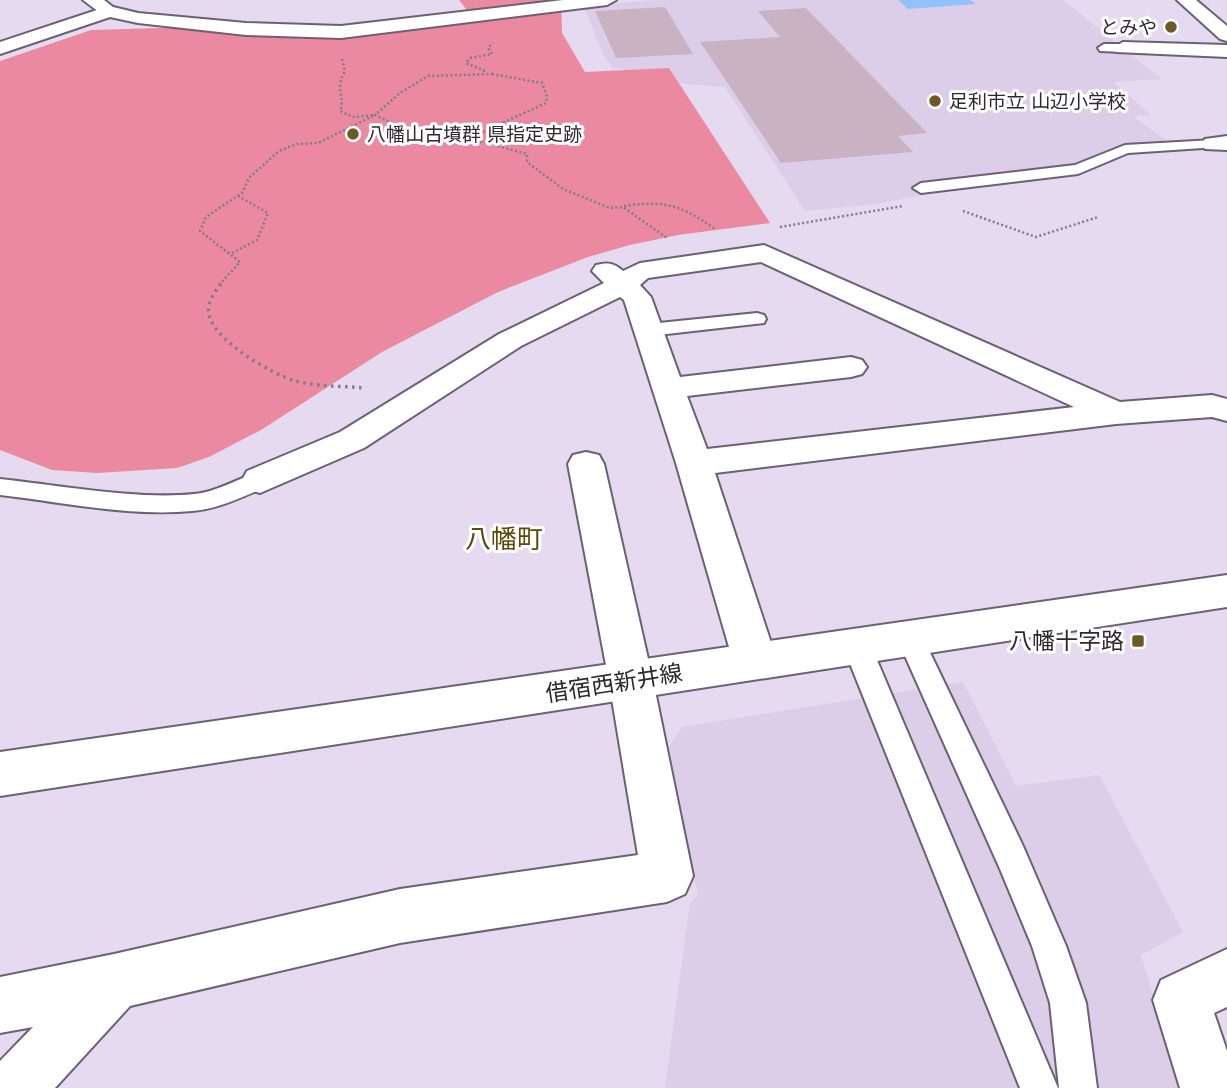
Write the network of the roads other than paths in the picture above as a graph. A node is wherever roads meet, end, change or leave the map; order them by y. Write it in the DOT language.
graph roads {
  1 [pos="92,0"];
  2 [pos="607,0"];
  3 [pos="1186,0"];
  4 [pos="109,11"];
  5 [pos="1227,35"];
  6 [pos="0,48"];
  7 [pos="1113,48"];
  8 [pos="1227,51"];
  9 [pos="1220,143"];
  10 [pos="921,188"];
  11 [pos="615,278"];
  12 [pos="757,319"];
  13 [pos="649,330"];
  14 [pos="851,367"];
  15 [pos="670,388"];
  16 [pos="1227,410"];
  17 [pos="1116,413"];
  18 [pos="694,463"];
  19 [pos="586,464"];
  20 [pos="260,480"];
  21 [pos="0,487"];
  22 [pos="1227,592"];
  23 [pos="910,638"];
  24 [pos="857,646"];
  25 [pos="755,660"];
  26 [pos="631,681"];
  27 [pos="0,774"];
  28 [pos="1227,977"];
  29 [pos="114,982"];
  30 [pos="0,1005"];
  31 [pos="15,1088"];
  32 [pos="1039,1088"];
  33 [pos="1078,1088"];
  34 [pos="1210,1088"];
  1 -- 4 [label="street"];
  2 -- 4 [label="street"];
  3 -- 5 [label="street"];
  4 -- 6 [label="street"];
  7 -- 8 [label="street"];
  9 -- 10 [label="lane"];
  11 -- 13 [label="street"];
  11 -- 17 [label="street"];
  11 -- 20 [label="street"];
  12 -- 13 [label="lane"];
  13 -- 15 [label="street"];
  14 -- 15 [label="street"];
  15 -- 18 [label="street"];
  16 -- 17 [label="street"];
  17 -- 18 [label="street"];
  18 -- 25 [label="street"];
  19 -- 26 [label="street"];
  20 -- 21 [label="lane"];
  22 -- 23 [label="street, 借宿西新井線"];
  23 -- 24 [label="street, 借宿西新井線"];
  23 -- 33 [label="lane"];
  24 -- 25 [label="street, 借宿西新井線"];
  24 -- 32 [label="lane"];
  25 -- 26 [label="street, 借宿西新井線"];
  26 -- 27 [label="street, 借宿西新井線"];
  26 -- 29 [label="street"];
  28 -- 34 [label="street"];
  29 -- 30 [label="street"];
  29 -- 31 [label="street"];
}
